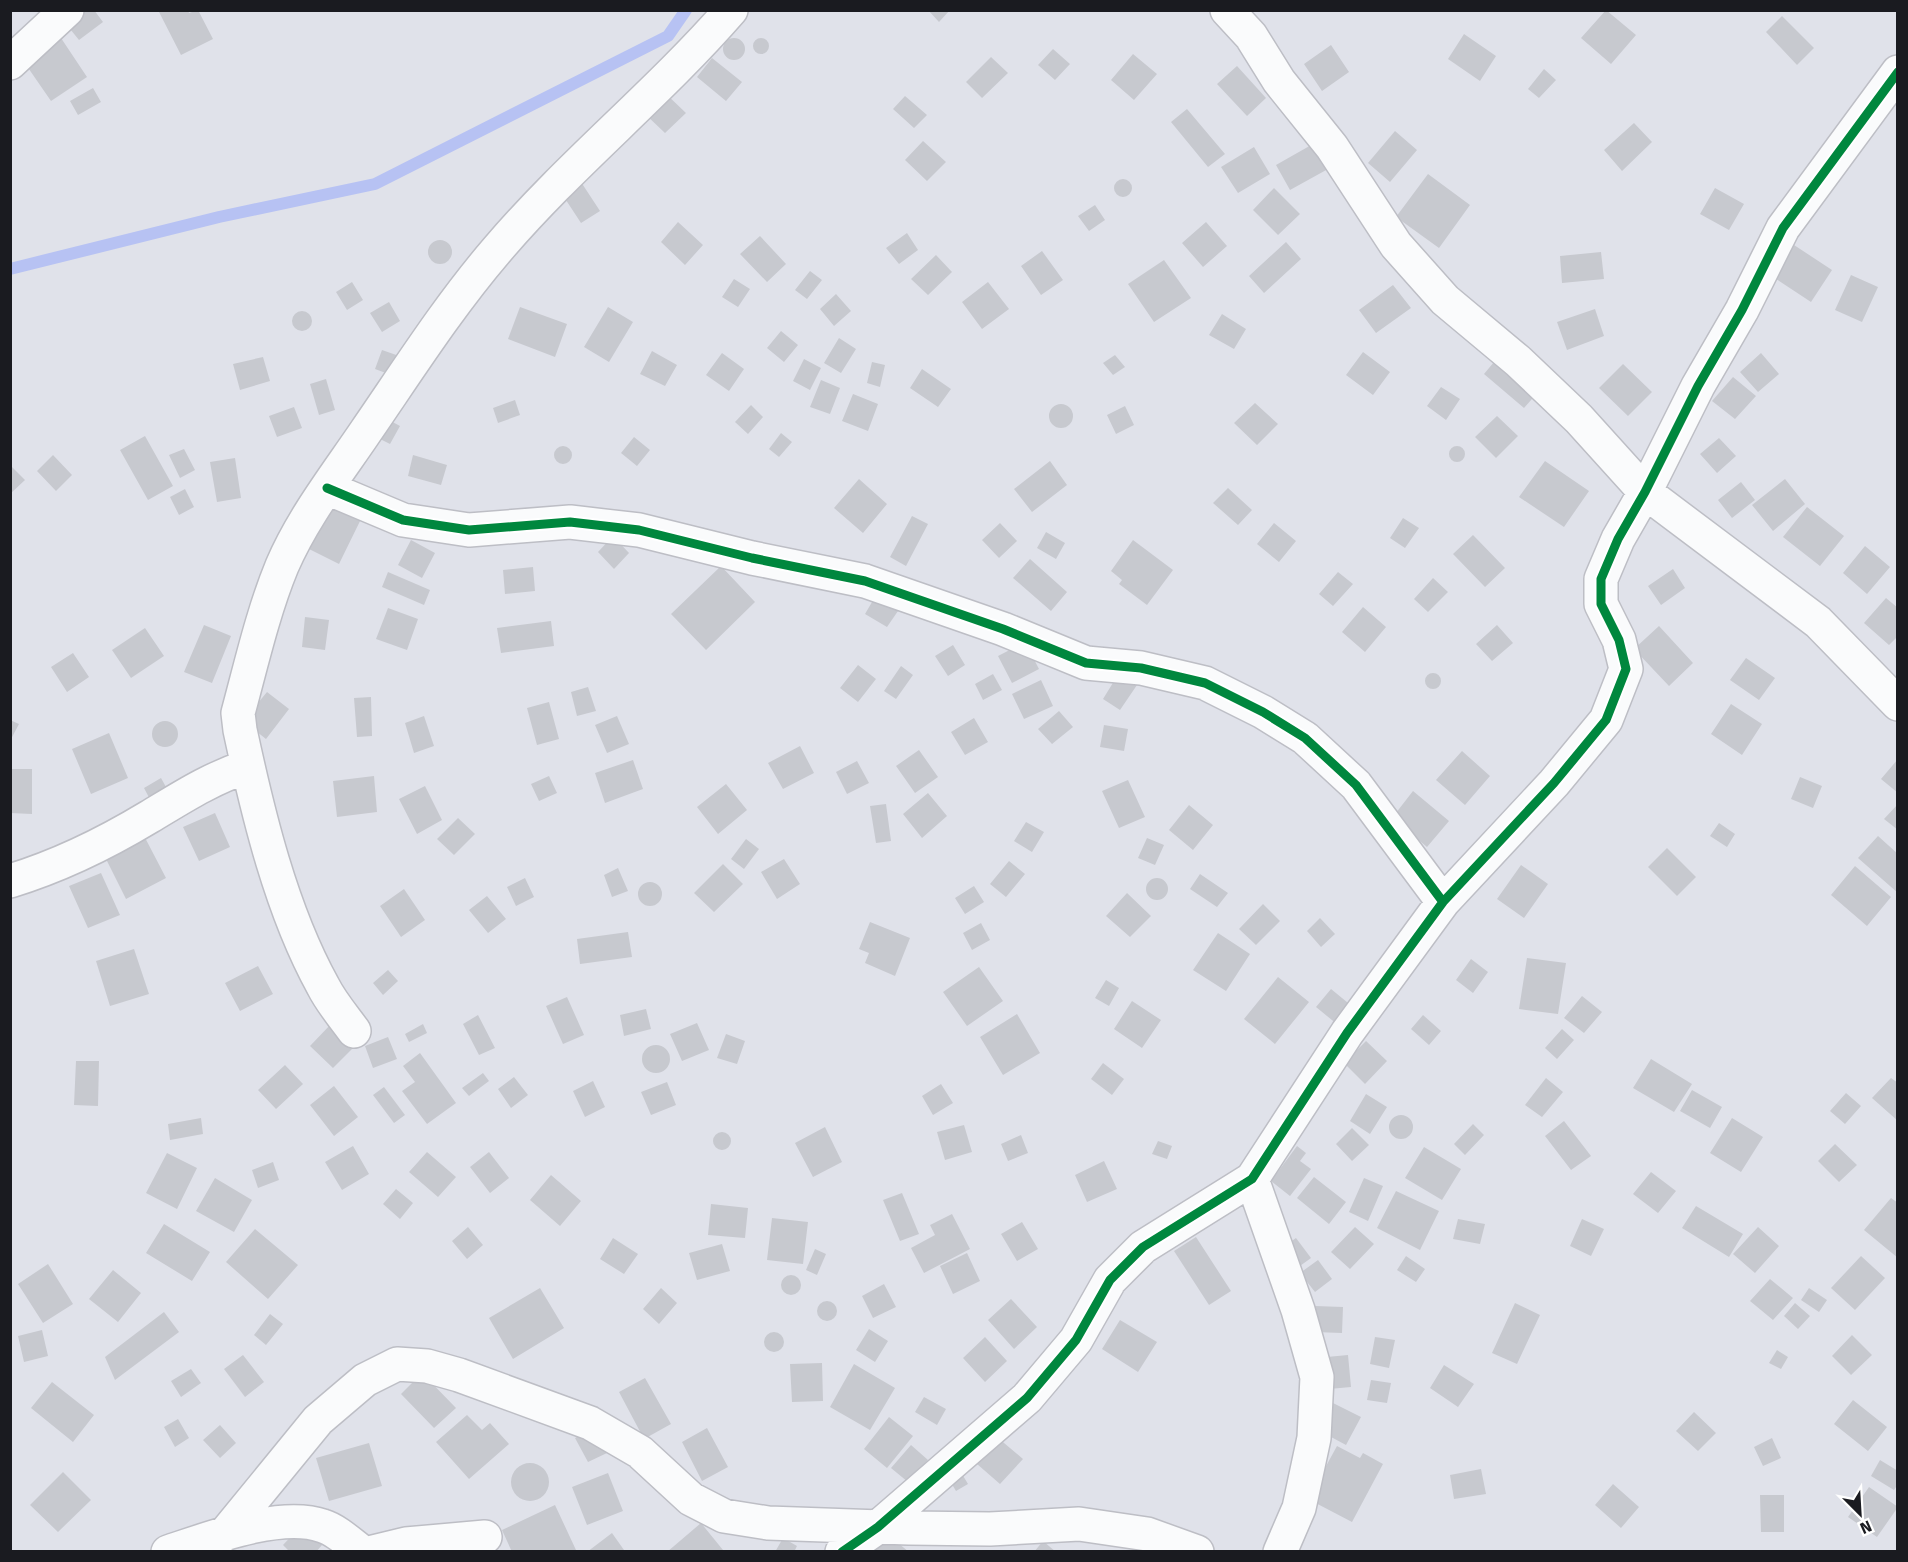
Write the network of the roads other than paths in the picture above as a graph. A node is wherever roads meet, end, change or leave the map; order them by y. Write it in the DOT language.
graph roads {
  1 [pos="67,10"];
  2 [pos="731,10"];
  3 [pos="1228,11"];
  4 [pos="10,63"];
  5 [pos="1898,72"];
  6 [pos="327,488"];
  7 [pos="1646,492"];
  8 [pos="1898,704"];
  9 [pos="248,766"];
  10 [pos="10,881"];
  11 [pos="1443,902"];
  12 [pos="354,1031"];
  13 [pos="1252,1179"];
  14 [pos="878,1527"];
  15 [pos="224,1535"];
  16 [pos="485,1536"];
  17 [pos="168,1551"];
  18 [pos="362,1551"];
  19 [pos="373,1551"];
  20 [pos="842,1551"];
  21 [pos="1197,1551"];
  22 [pos="1280,1551"];
  1 -- 4 [label="street"];
  2 -- 6 [label="street"];
  3 -- 7 [label="street"];
  5 -- 7 [label="street"];
  6 -- 9 [label="street"];
  6 -- 11 [label="street"];
  7 -- 8 [label="street"];
  7 -- 11 [label="street"];
  9 -- 10 [label="street"];
  9 -- 12 [label="street"];
  11 -- 13 [label="street"];
  13 -- 14 [label="street"];
  13 -- 22 [label="street"];
  14 -- 15 [label="street"];
  14 -- 20 [label="street"];
  14 -- 21 [label="street"];
  15 -- 17 [label="street"];
  15 -- 18 [label="street"];
  16 -- 19 [label="street"];
}
